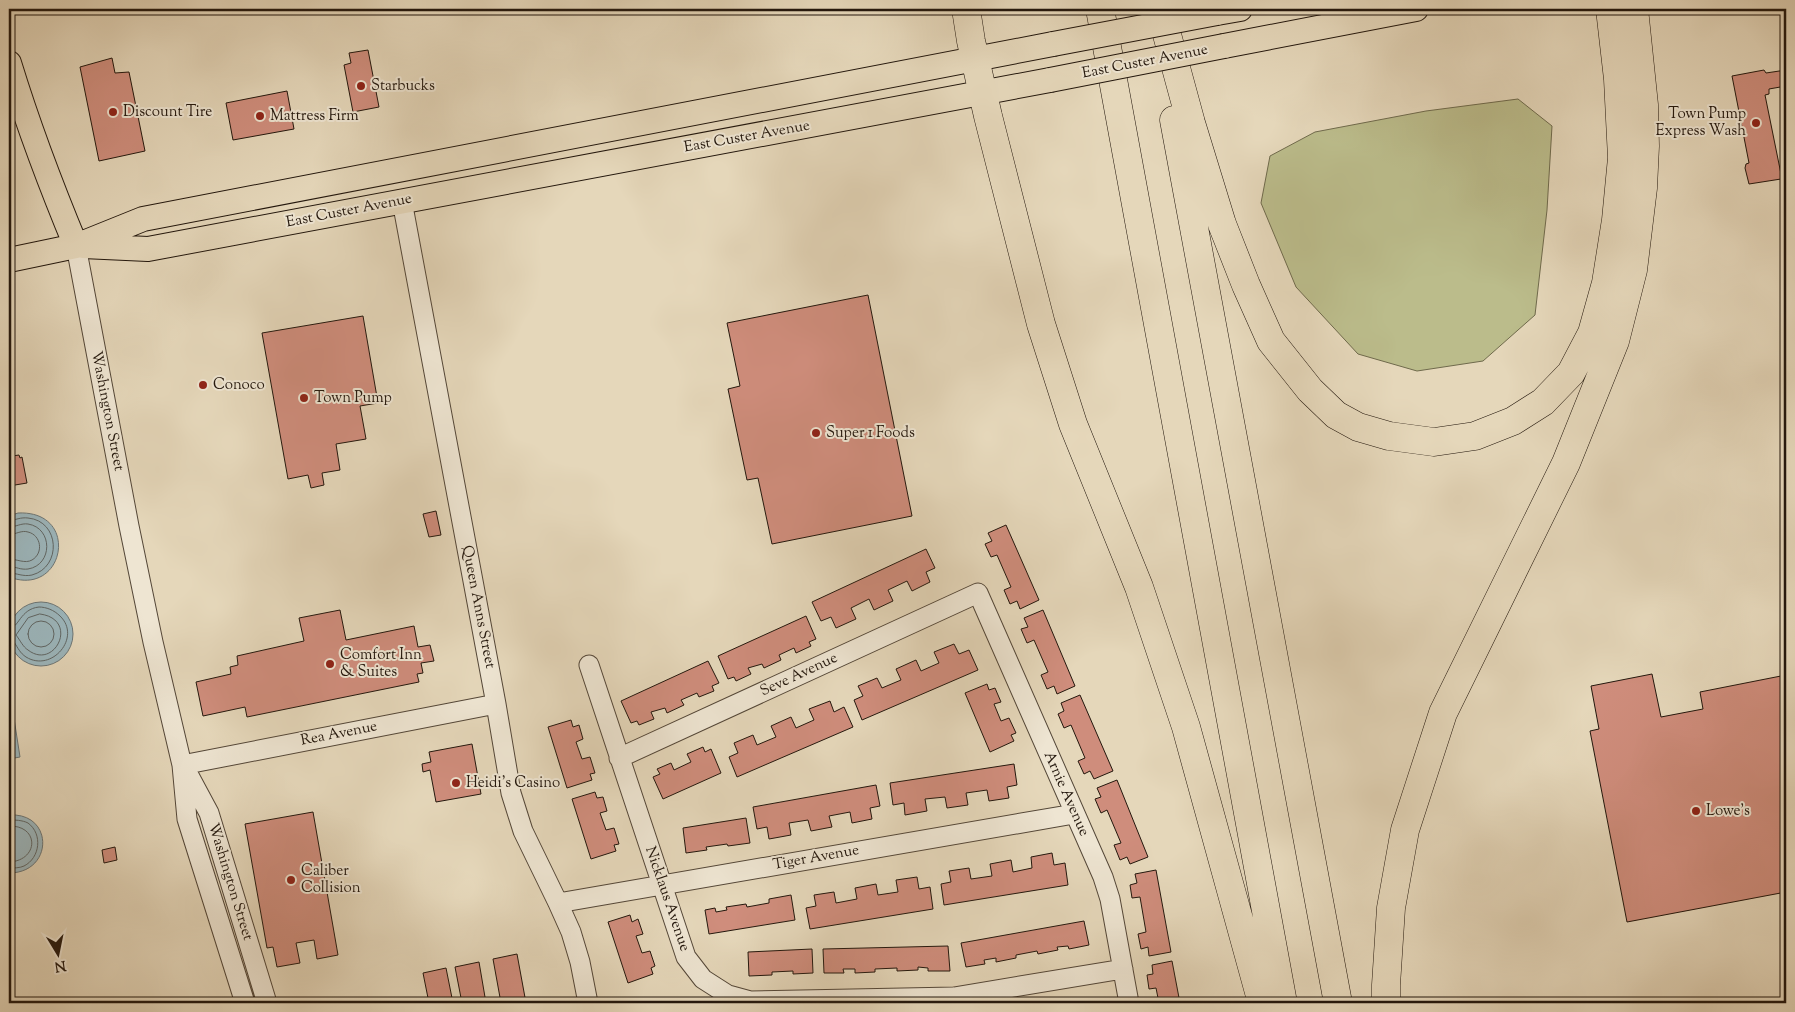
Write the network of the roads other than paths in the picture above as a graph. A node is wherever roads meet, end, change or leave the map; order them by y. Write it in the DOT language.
graph roads {
  1 [pos="966,9"];
  2 [pos="1100,9"];
  3 [pos="1154,9"];
  4 [pos="1160,9"];
  5 [pos="1240,9"];
  6 [pos="1416,9"];
  7 [pos="1610,9"];
  8 [pos="1634,9"];
  9 [pos="976,59"];
  10 [pos="9,64"];
  11 [pos="984,93"];
  12 [pos="402,200"];
  13 [pos="76,246"];
  14 [pos="9,260"];
  15 [pos="978,593"];
  16 [pos="589,665"];
  17 [pos="496,704"];
  18 [pos="619,758"];
  19 [pos="182,765"];
  20 [pos="1074,814"];
  21 [pos="661,884"];
  22 [pos="558,903"];
  23 [pos="1123,969"];
  24 [pos="245,1003"];
  25 [pos="266,1003"];
  26 [pos="588,1003"];
  27 [pos="1129,1003"];
  28 [pos="1262,1003"];
  29 [pos="1283,1003"];
  30 [pos="1338,1003"];
  31 [pos="1386,1003"];
  1 -- 9 [label="highway"];
  2 -- 29 [label="highway"];
  3 -- 30 [label="highway"];
  4 -- 7 [label="highway"];
  5 -- 9 [label="main road, East Custer Avenue, bridge"];
  6 -- 11 [label="main road, East Custer Avenue, bridge"];
  8 -- 31 [label="highway"];
  9 -- 11 [label="highway"];
  9 -- 13 [label="main road, East Custer Avenue"];
  10 -- 13 [label="main road, Washington Street"];
  11 -- 12 [label="main road, East Custer Avenue"];
  11 -- 28 [label="highway"];
  12 -- 13 [label="main road, East Custer Avenue"];
  12 -- 17 [label="street, Queen Anns Street"];
  13 -- 14 [label="main road, East Custer Avenue"];
  13 -- 19 [label="street, Washington Street"];
  15 -- 18 [label="street, Seve Avenue"];
  15 -- 20 [label="street, Arnie Avenue"];
  16 -- 18 [label="street, Nicklaus Avenue"];
  17 -- 19 [label="street, Rea Avenue"];
  17 -- 22 [label="street, Queen Anns Street"];
  18 -- 21 [label="street, Nicklaus Avenue"];
  19 -- 24 [label="street, Washington Street"];
  19 -- 25 [label="street, Washington Street"];
  20 -- 21 [label="street, Tiger Avenue"];
  20 -- 23 [label="street, Arnie Avenue"];
  21 -- 22 [label="street, Tiger Avenue"];
  21 -- 23 [label="street, Nicklaus Avenue"];
  22 -- 26 [label="street, Queen Anns Street"];
  23 -- 27 [label="street, Arnie Avenue"];
}
